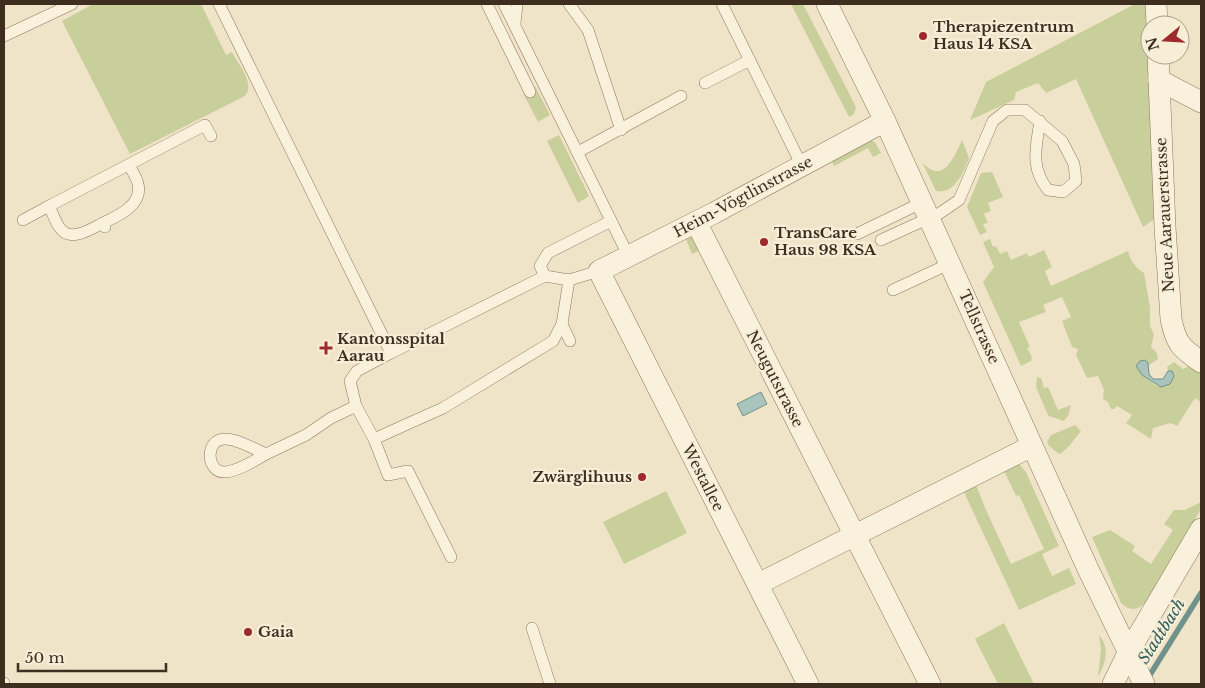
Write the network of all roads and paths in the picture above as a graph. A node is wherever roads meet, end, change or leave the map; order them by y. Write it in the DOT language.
graph roads {
  1 [pos="72,4"];
  2 [pos="219,4"];
  3 [pos="487,4"];
  4 [pos="504,4"];
  5 [pos="517,4"];
  6 [pos="569,4"];
  7 [pos="722,4"];
  8 [pos="827,4"];
  9 [pos="515,24"];
  10 [pos="4,36"];
  11 [pos="750,60"];
  12 [pos="1158,65"];
  13 [pos="1159,80"];
  14 [pos="705,82"];
  15 [pos="530,92"];
  16 [pos="681,96"];
  17 [pos="1201,102"];
  18 [pos="885,121"];
  19 [pos="1040,121"];
  20 [pos="621,130"];
  21 [pos="211,136"];
  22 [pos="578,152"];
  23 [pos="129,165"];
  24 [pos="802,166"];
  25 [pos="49,206"];
  26 [pos="926,210"];
  27 [pos="23,220"];
  28 [pos="611,221"];
  29 [pos="696,222"];
  30 [pos="858,234"];
  31 [pos="882,240"];
  32 [pos="628,255"];
  33 [pos="951,264"];
  34 [pos="599,270"];
  35 [pos="545,276"];
  36 [pos="569,280"];
  37 [pos="893,290"];
  38 [pos="562,324"];
  39 [pos="570,341"];
  40 [pos="391,353"];
  41 [pos="1201,362"];
  42 [pos="356,406"];
  43 [pos="374,439"];
  44 [pos="1032,446"];
  45 [pos="266,454"];
  46 [pos="1201,529"];
  47 [pos="854,536"];
  48 [pos="451,556"];
  49 [pos="758,584"];
  50 [pos="532,628"];
  51 [pos="1136,669"];
  52 [pos="550,684"];
  53 [pos="808,684"];
  54 [pos="930,684"];
  55 [pos="1113,684"];
  1 -- 10 [label="lane"];
  2 -- 40 [label="lane"];
  3 -- 15 [label="lane"];
  4 -- 9 [label="lane"];
  5 -- 9 [label="lane"];
  6 -- 20 [label="lane"];
  7 -- 11 [label="lane"];
  8 -- 18 [label="street, Tellstrasse"];
  9 -- 22 [label="lane"];
  11 -- 14 [label="lane"];
  11 -- 24 [label="lane"];
  12 -- 13 [label="street, Neue Aarauerstrasse"];
  13 -- 17 [label="street"];
  13 -- 41 [label="street, Neue Aarauerstrasse"];
  16 -- 20 [label="lane"];
  18 -- 24 [label="street, Heim-Vögtlinstrasse"];
  18 -- 26 [label="street, Tellstrasse"];
  19 -- 19 [label="lane"];
  19 -- 26 [label="lane"];
  20 -- 22 [label="lane"];
  21 -- 23 [label="lane"];
  22 -- 28 [label="lane"];
  23 -- 25 [label="lane"];
  23 -- 25 [label="lane"];
  24 -- 29 [label="street, Heim-Vögtlinstrasse"];
  25 -- 27 [label="lane"];
  26 -- 30 [label="lane"];
  26 -- 31 [label="lane"];
  26 -- 33 [label="street, Tellstrasse"];
  28 -- 32 [label="lane"];
  28 -- 35 [label="lane"];
  29 -- 32 [label="street, Heim-Vögtlinstrasse"];
  29 -- 47 [label="street, Neugutstrasse"];
  32 -- 34 [label="street, Heim-Vögtlinstrasse"];
  33 -- 37 [label="lane"];
  33 -- 44 [label="street, Tellstrasse"];
  34 -- 36 [label="lane"];
  34 -- 49 [label="street, Westallee"];
  35 -- 36 [label="lane"];
  35 -- 40 [label="lane"];
  36 -- 38 [label="lane"];
  38 -- 39 [label="lane"];
  38 -- 43 [label="lane"];
  40 -- 42 [label="lane"];
  42 -- 43 [label="lane"];
  42 -- 45 [label="lane"];
  43 -- 48 [label="lane"];
  44 -- 47 [label="street"];
  44 -- 51 [label="street, Tellstrasse"];
  46 -- 51 [label="street"];
  47 -- 49 [label="street"];
  47 -- 54 [label="street, Neugutstrasse"];
  49 -- 53 [label="street, Westallee"];
  50 -- 52 [label="lane"];
  51 -- 55 [label="street"];
}
